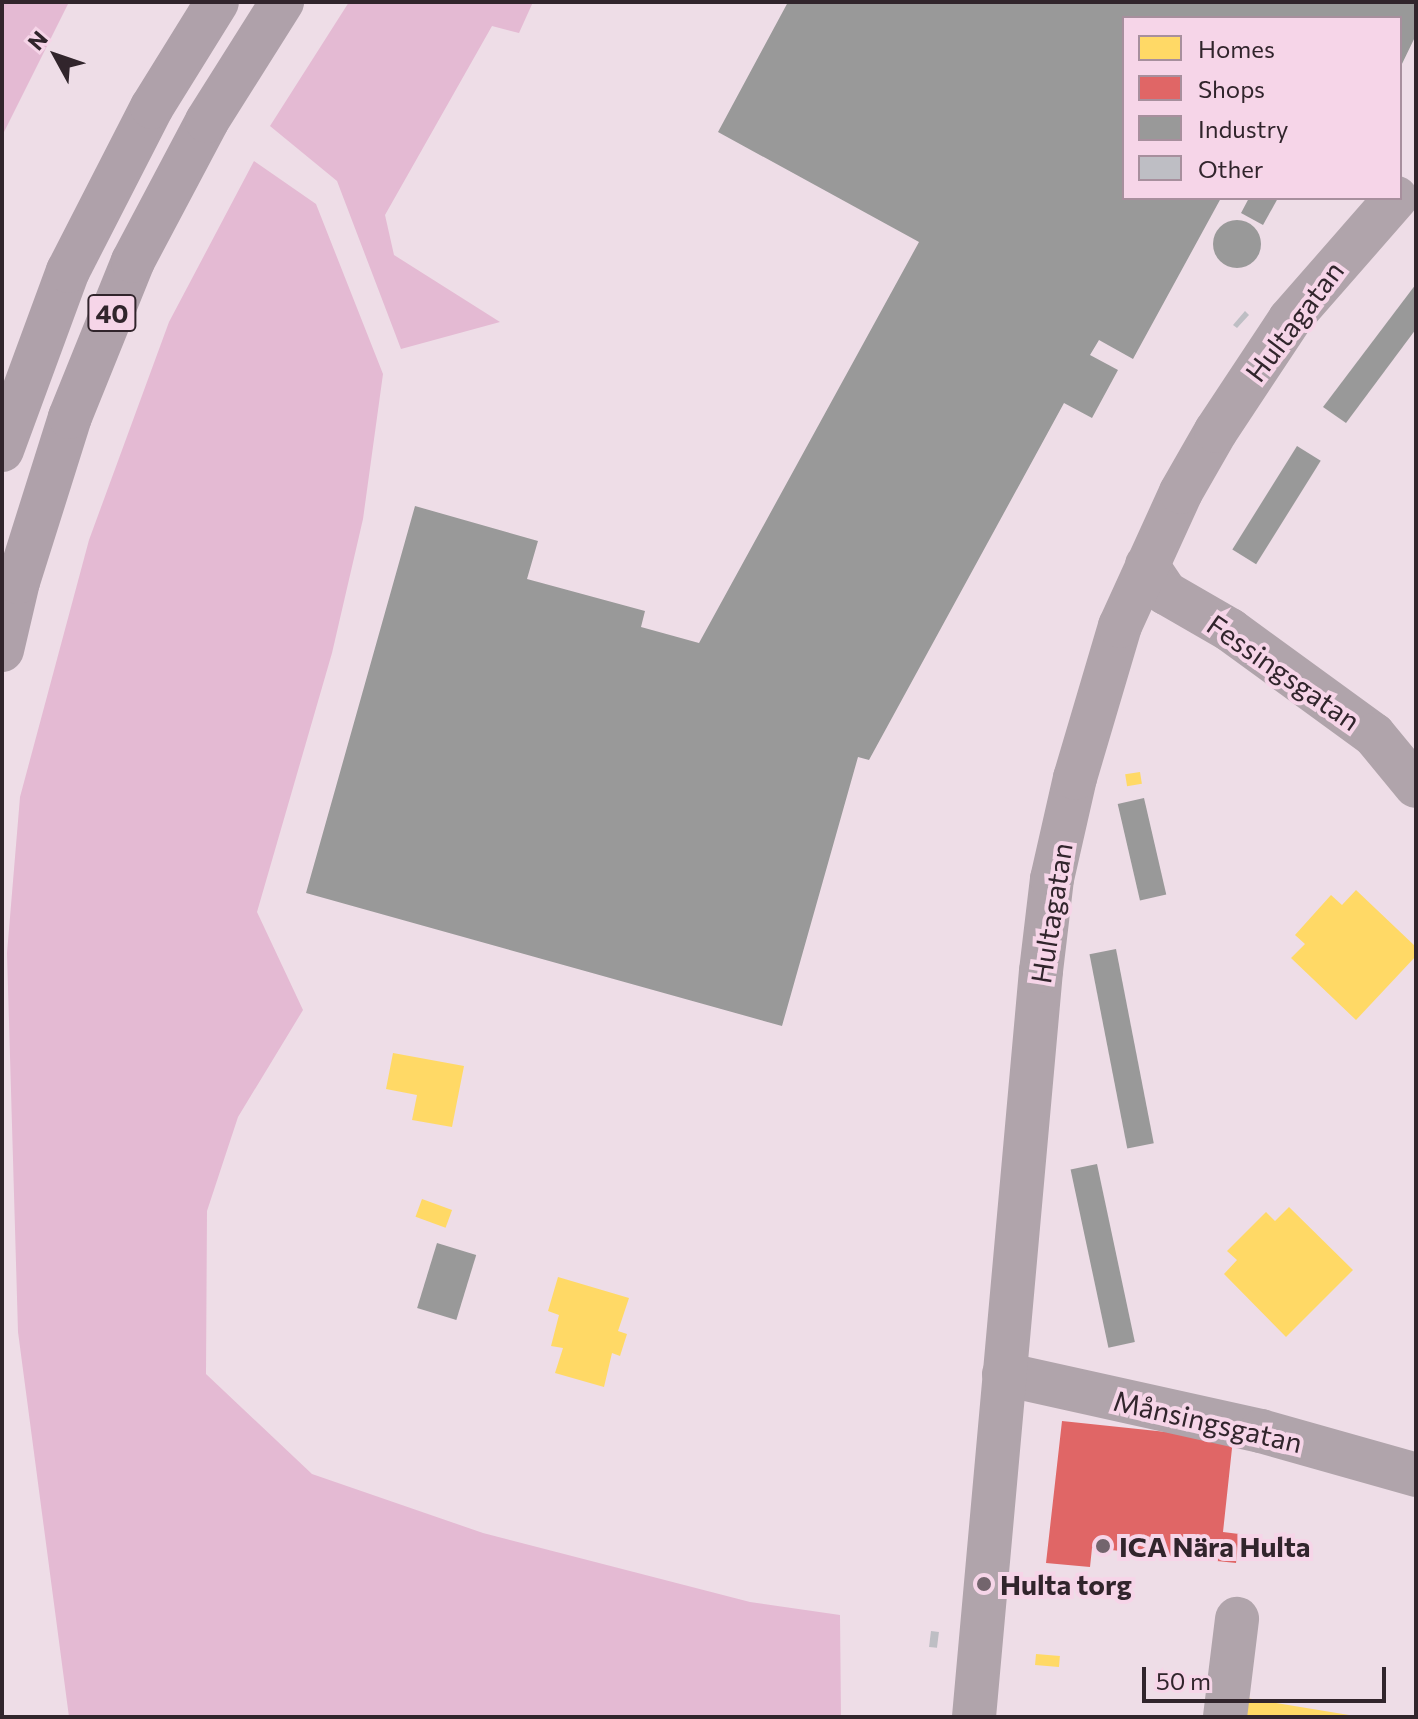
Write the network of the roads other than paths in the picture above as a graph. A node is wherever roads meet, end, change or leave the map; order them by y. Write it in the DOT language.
graph roads {
  1 [pos="217,2"];
  2 [pos="282,2"];
  3 [pos="1394,200"];
  4 [pos="2,450"];
  5 [pos="1147,565"];
  6 [pos="2,650"];
  7 [pos="1416,786"];
  8 [pos="1004,1374"];
  9 [pos="1414,1474"];
  10 [pos="1237,1619"];
  11 [pos="974,1717"];
  12 [pos="1225,1717"];
  1 -- 4 [label="highway, 40"];
  2 -- 6 [label="highway, 40"];
  3 -- 5 [label="street, Hultagatan"];
  5 -- 7 [label="street, Fessingsgatan"];
  5 -- 8 [label="street, Hultagatan"];
  8 -- 9 [label="street, Månsingsgatan"];
  8 -- 11 [label="street, Hultagatan"];
  10 -- 12 [label="street"];
}
